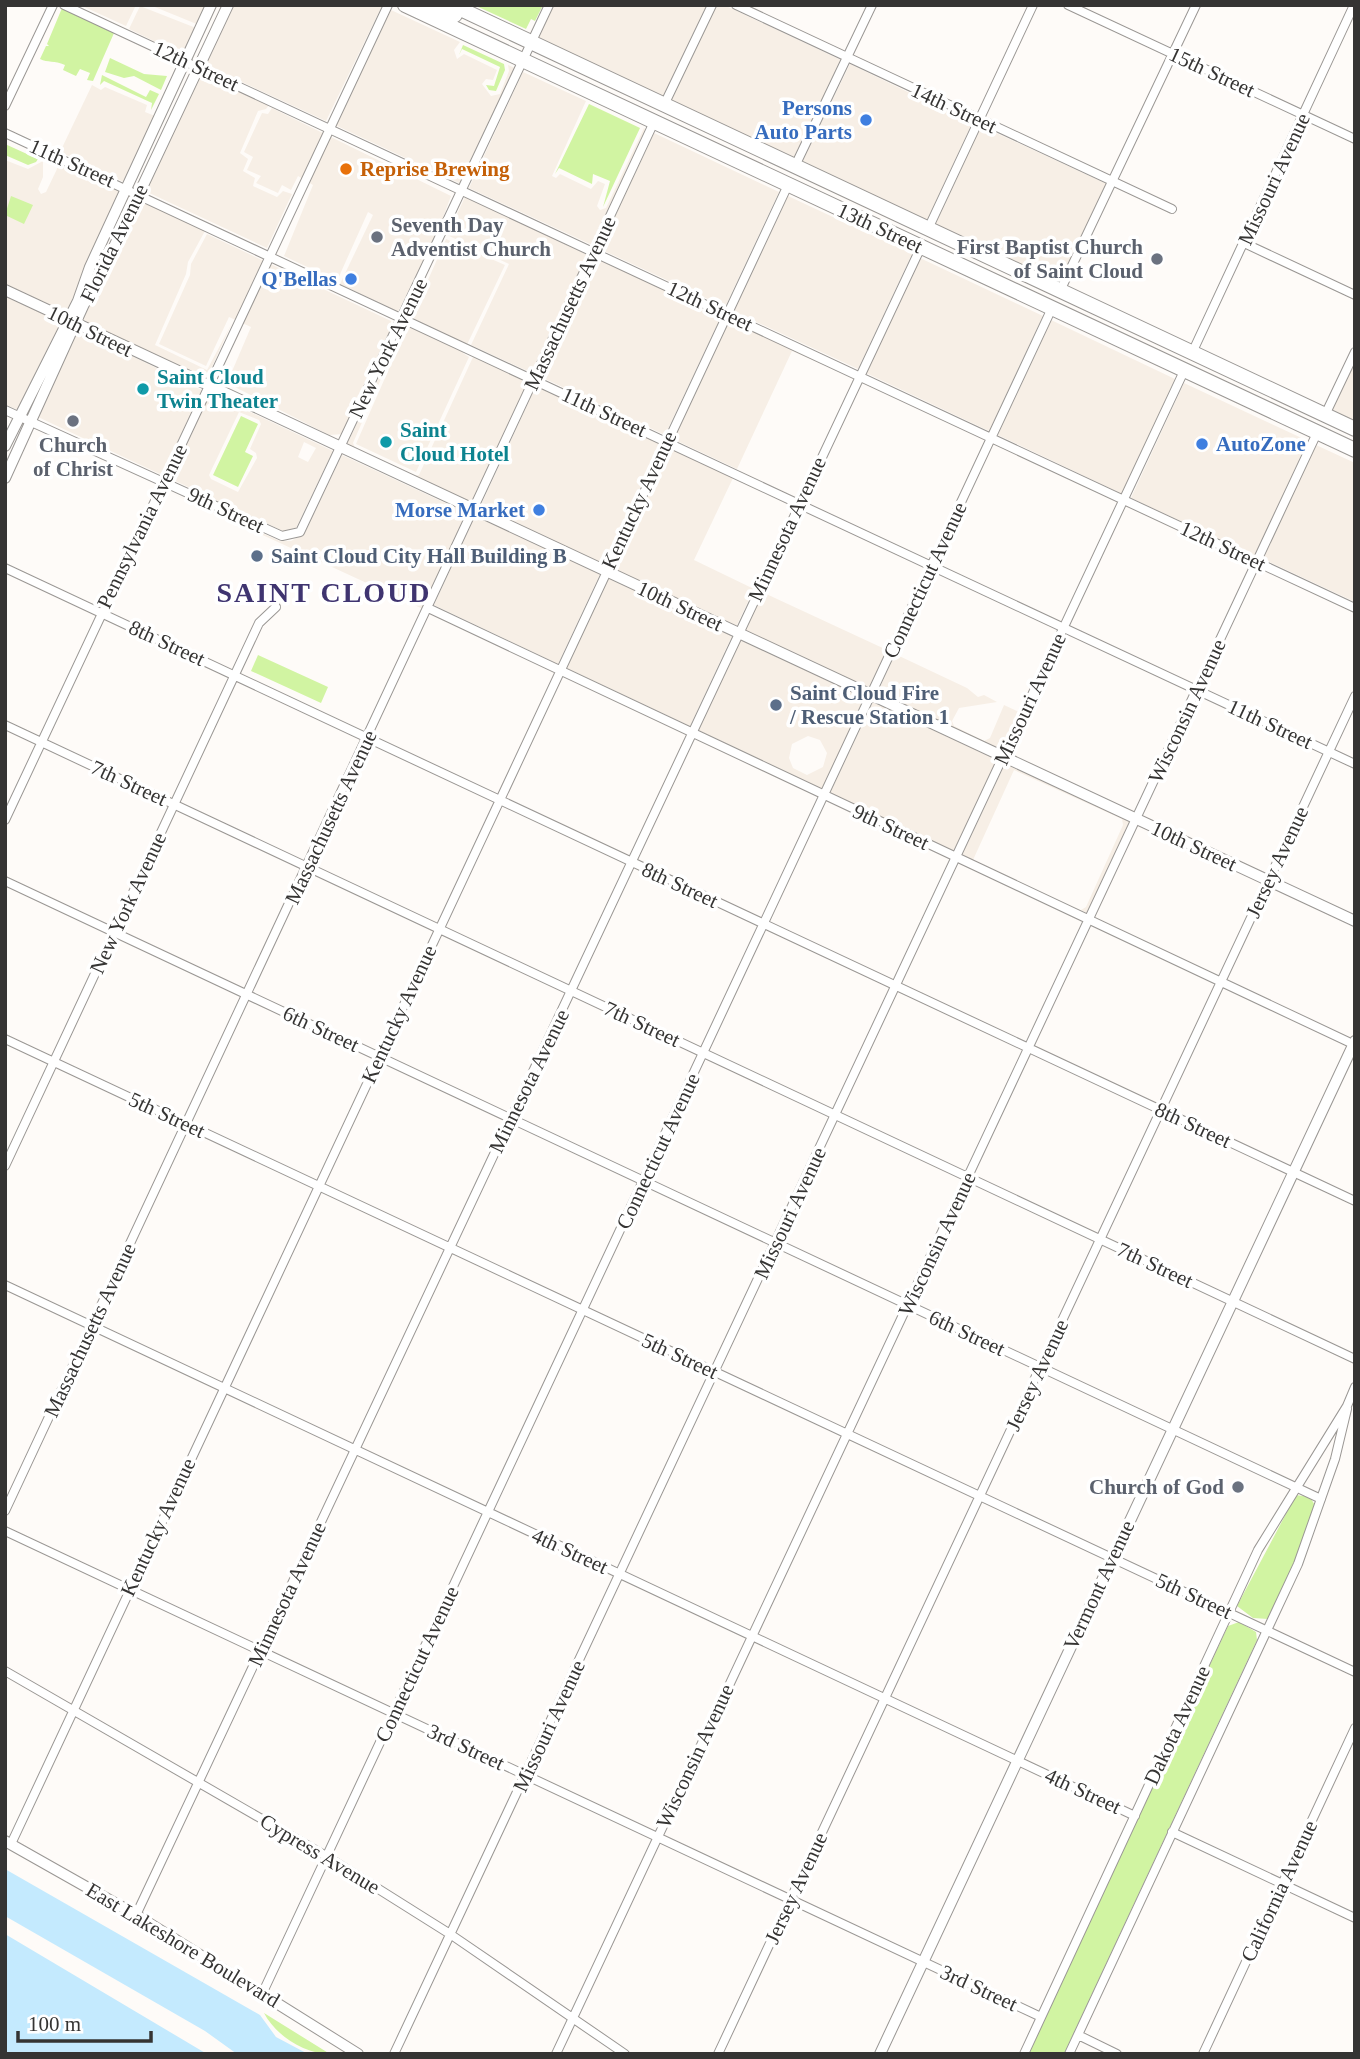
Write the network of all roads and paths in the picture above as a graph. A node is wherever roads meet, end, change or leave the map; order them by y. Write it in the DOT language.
graph roads {
  1 [pos="52,5"];
  2 [pos="64,5"];
  3 [pos="211,5"];
  4 [pos="388,5"];
  5 [pos="405,5"];
  6 [pos="429,5"];
  7 [pos="452,5"];
  8 [pos="549,5"];
  9 [pos="712,5"];
  10 [pos="736,5"];
  11 [pos="873,5"];
  12 [pos="1033,5"];
  13 [pos="1068,5"];
  14 [pos="1196,5"];
  15 [pos="1354,5"];
  16 [pos="225,6"];
  17 [pos="474,16"];
  18 [pos="531,43"];
  19 [pos="1173,54"];
  20 [pos="848,58"];
  21 [pos="523,60"];
  22 [pos="185,61"];
  23 [pos="199,68"];
  24 [pos="589,92"];
  25 [pos="664,105"];
  26 [pos="5,106"];
  27 [pos="1304,114"];
  28 [pos="979,120"];
  29 [pos="654,122"];
  30 [pos="328,128"];
  31 [pos="5,133"];
  32 [pos="730,136"];
  33 [pos="1355,139"];
  34 [pos="723,155"];
  35 [pos="795,166"];
  36 [pos="1113,181"];
  37 [pos="788,185"];
  38 [pos="126,188"];
  39 [pos="463,191"];
  40 [pos="139,194"];
  41 [pos="876,205"];
  42 [pos="1172,209"];
  43 [pos="856,216"];
  44 [pos="928,229"];
  45 [pos="1244,243"];
  46 [pos="921,247"];
  47 [pos="594,252"];
  48 [pos="269,255"];
  49 [pos="1005,266"];
  50 [pos="987,278"];
  51 [pos="5,290"];
  52 [pos="1060,291"];
  53 [pos="1355,295"];
  54 [pos="1052,308"];
  55 [pos="727,314"];
  56 [pos="402,319"];
  57 [pos="72,322"];
  58 [pos="1131,325"];
  59 [pos="1355,352"];
  60 [pos="1192,353"];
  61 [pos="1153,356"];
  62 [pos="1222,367"];
  63 [pos="1184,371"];
  64 [pos="860,376"];
  65 [pos="534,379"];
  66 [pos="208,387"];
  67 [pos="5,410"];
  68 [pos="1325,415"];
  69 [pos="19,416"];
  70 [pos="1288,419"];
  71 [pos="33,420"];
  72 [pos="1353,428"];
  73 [pos="1317,433"];
  74 [pos="991,438"];
  75 [pos="667,442"];
  76 [pos="5,446"];
  77 [pos="340,449"];
  78 [pos="1355,450"];
  79 [pos="5,478"];
  80 [pos="164,482"];
  81 [pos="1124,500"];
  82 [pos="798,503"];
  83 [pos="473,510"];
  84 [pos="294,535"];
  85 [pos="1257,562"];
  86 [pos="930,565"];
  87 [pos="5,568"];
  88 [pos="606,571"];
  89 [pos="276,607"];
  90 [pos="428,608"];
  91 [pos="1355,608"];
  92 [pos="101,612"];
  93 [pos="1064,628"];
  94 [pos="738,634"];
  95 [pos="560,671"];
  96 [pos="235,676"];
  97 [pos="1196,690"];
  98 [pos="871,695"];
  99 [pos="1355,696"];
  100 [pos="5,725"];
  101 [pos="692,733"];
  102 [pos="368,737"];
  103 [pos="42,742"];
  104 [pos="1329,752"];
  105 [pos="1003,757"];
  106 [pos="1355,764"];
  107 [pos="824,796"];
  108 [pos="500,799"];
  109 [pos="174,804"];
  110 [pos="1136,819"];
  111 [pos="5,820"];
  112 [pos="956,857"];
  113 [pos="632,862"];
  114 [pos="307,866"];
  115 [pos="5,881"];
  116 [pos="1268,881"];
  117 [pos="1089,919"];
  118 [pos="1355,921"];
  119 [pos="765,924"];
  120 [pos="439,929"];
  121 [pos="114,933"];
  122 [pos="1221,982"];
  123 [pos="896,985"];
  124 [pos="573,991"];
  125 [pos="247,995"];
  126 [pos="5,1039"];
  127 [pos="1354,1044"];
  128 [pos="1029,1048"];
  129 [pos="704,1054"];
  130 [pos="379,1056"];
  131 [pos="54,1062"];
  132 [pos="1161,1110"];
  133 [pos="836,1114"];
  134 [pos="510,1116"];
  135 [pos="187,1124"];
  136 [pos="5,1166"];
  137 [pos="1293,1172"];
  138 [pos="968,1177"];
  139 [pos="643,1181"];
  140 [pos="318,1186"];
  141 [pos="1355,1201"];
  142 [pos="1100,1239"];
  143 [pos="776,1244"];
  144 [pos="451,1249"];
  145 [pos="5,1285"];
  146 [pos="1233,1301"];
  147 [pos="909,1306"];
  148 [pos="583,1311"];
  149 [pos="92,1325"];
  150 [pos="1355,1359"];
  151 [pos="1041,1368"];
  152 [pos="716,1372"];
  153 [pos="224,1387"];
  154 [pos="1355,1387"];
  155 [pos="1347,1406"];
  156 [pos="1173,1430"];
  157 [pos="848,1434"];
  158 [pos="354,1450"];
  159 [pos="1294,1487"];
  160 [pos="980,1498"];
  161 [pos="1321,1499"];
  162 [pos="5,1511"];
  163 [pos="487,1511"];
  164 [pos="5,1531"];
  165 [pos="1112,1558"];
  166 [pos="620,1574"];
  167 [pos="129,1590"];
  168 [pos="1230,1612"];
  169 [pos="1267,1630"];
  170 [pos="752,1637"];
  171 [pos="260,1650"];
  172 [pos="5,1671"];
  173 [pos="1355,1672"];
  174 [pos="885,1698"];
  175 [pos="72,1710"];
  176 [pos="394,1714"];
  177 [pos="1355,1728"];
  178 [pos="1017,1761"];
  179 [pos="526,1776"];
  180 [pos="198,1781"];
  181 [pos="1135,1816"];
  182 [pos="1172,1832"];
  183 [pos="657,1837"];
  184 [pos="8,1842"];
  185 [pos="326,1856"];
  186 [pos="1282,1884"];
  187 [pos="791,1900"];
  188 [pos="136,1915"];
  189 [pos="1355,1919"];
  190 [pos="450,1934"];
  191 [pos="923,1962"];
  192 [pos="263,1992"];
  193 [pos="1041,2017"];
  194 [pos="573,2018"];
  195 [pos="1078,2035"];
  196 [pos="358,2054"];
  197 [pos="394,2054"];
  198 [pos="556,2054"];
  199 [pos="625,2054"];
  200 [pos="719,2054"];
  201 [pos="880,2054"];
  202 [pos="1024,2054"];
  203 [pos="1069,2054"];
  204 [pos="1117,2054"];
  205 [pos="1202,2054"];
  1 -- 26 [label="street"];
  2 -- 22 [label="street, 12th Street"];
  3 -- 22 [label="street, Florida Avenue"];
  4 -- 30 [label="street, Pennsylvania Avenue"];
  5 -- 21 [label="highway, 13th Street"];
  6 -- 17 [label="highway"];
  7 -- 17 [label="highway, 13th Street"];
  8 -- 18 [label="street, New York Avenue"];
  9 -- 25 [label="street"];
  10 -- 20 [label="street, 14th Street"];
  11 -- 20 [label="street"];
  12 -- 28 [label="street"];
  13 -- 19 [label="street, 15th Street"];
  14 -- 19 [label="street"];
  15 -- 27 [label="street, Missouri Avenue"];
  16 -- 23 [label="street, Florida Avenue"];
  17 -- 18 [label="highway, 13th Street"];
  18 -- 21 [label="street, New York Avenue"];
  18 -- 25 [label="highway, 13th Street"];
  19 -- 27 [label="street, 15th Street"];
  19 -- 36 [label="street"];
  20 -- 28 [label="street, 14th Street"];
  20 -- 35 [label="street"];
  21 -- 24 [label="highway, 13th Street"];
  21 -- 39 [label="street, New York Avenue"];
  22 -- 23 [label="street, 12th Street"];
  22 -- 38 [label="street, Florida Avenue"];
  23 -- 30 [label="street, 12th Street"];
  23 -- 40 [label="street, Florida Avenue"];
  24 -- 25 [label="highway"];
  24 -- 29 [label="highway, 13th Street"];
  25 -- 32 [label="highway, 13th Street"];
  27 -- 33 [label="street, 15th Street"];
  27 -- 45 [label="street, Missouri Avenue"];
  28 -- 36 [label="street, 14th Street"];
  28 -- 44 [label="street"];
  29 -- 32 [label="highway"];
  29 -- 34 [label="highway, 13th Street"];
  29 -- 47 [label="street, Massachusetts Avenue"];
  30 -- 39 [label="street, 12th Street"];
  30 -- 48 [label="street, Pennsylvania Avenue"];
  31 -- 38 [label="street, 11th Street"];
  32 -- 35 [label="highway, 13th Street"];
  34 -- 35 [label="highway"];
  34 -- 37 [label="highway, 13th Street"];
  35 -- 41 [label="highway, 13th Street"];
  36 -- 42 [label="street, 14th Street"];
  36 -- 52 [label="street"];
  37 -- 41 [label="highway"];
  37 -- 43 [label="highway, 13th Street"];
  37 -- 55 [label="street, Kentucky Avenue"];
  38 -- 40 [label="street, 11th Street"];
  38 -- 57 [label="street, Florida Avenue"];
  39 -- 47 [label="street, 12th Street"];
  39 -- 56 [label="street, New York Avenue"];
  40 -- 48 [label="street, 11th Street"];
  40 -- 57 [label="street, Florida Avenue"];
  41 -- 44 [label="highway, 13th Street"];
  43 -- 44 [label="highway"];
  43 -- 46 [label="highway, 13th Street"];
  44 -- 49 [label="highway, 13th Street"];
  45 -- 53 [label="street"];
  45 -- 60 [label="street, Missouri Avenue"];
  46 -- 49 [label="highway"];
  46 -- 50 [label="highway, 13th Street"];
  46 -- 64 [label="street, Minnesota Avenue"];
  47 -- 55 [label="street, 12th Street"];
  47 -- 65 [label="street, Massachusetts Avenue"];
  48 -- 56 [label="street, 11th Street"];
  48 -- 66 [label="street, Pennsylvania Avenue"];
  49 -- 52 [label="highway, 13th Street"];
  50 -- 52 [label="highway"];
  50 -- 54 [label="highway, 13th Street"];
  51 -- 57 [label="street, 10th Street"];
  52 -- 58 [label="highway, 13th Street"];
  54 -- 58 [label="highway"];
  54 -- 61 [label="highway, 13th Street"];
  54 -- 74 [label="street, Connecticut Avenue"];
  55 -- 64 [label="street, 12th Street"];
  55 -- 75 [label="street, Kentucky Avenue"];
  56 -- 65 [label="street, 11th Street"];
  56 -- 77 [label="street, New York Avenue"];
  57 -- 66 [label="street, 10th Street"];
  57 -- 69 [label="street, Florida Avenue"];
  57 -- 71 [label="street, Florida Avenue"];
  58 -- 60 [label="highway, 13th Street"];
  59 -- 68 [label="street"];
  60 -- 61 [label="highway"];
  60 -- 62 [label="highway, 13th Street"];
  61 -- 63 [label="highway, 13th Street"];
  62 -- 63 [label="highway"];
  62 -- 68 [label="highway, 13th Street"];
  63 -- 70 [label="highway, 13th Street"];
  63 -- 81 [label="street, Missouri Avenue"];
  64 -- 74 [label="street, 12th Street"];
  64 -- 82 [label="street, Minnesota Avenue"];
  65 -- 75 [label="street, 11th Street"];
  65 -- 83 [label="street, Massachusetts Avenue"];
  66 -- 77 [label="street, 10th Street"];
  66 -- 80 [label="street, Pennsylvania Avenue"];
  67 -- 69 [label="street, 9th Street"];
  68 -- 70 [label="highway"];
  68 -- 72 [label="highway, 13th Street"];
  69 -- 71 [label="street, 9th Street"];
  69 -- 76 [label="street, Florida Avenue"];
  70 -- 73 [label="highway, 13th Street"];
  71 -- 79 [label="street, Florida Avenue"];
  71 -- 80 [label="street, 9th Street"];
  72 -- 73 [label="highway"];
  73 -- 78 [label="highway, 13th Street"];
  73 -- 85 [label="street, Wisconsin Avenue"];
  74 -- 81 [label="street, 12th Street"];
  74 -- 86 [label="street, Connecticut Avenue"];
  75 -- 82 [label="street, 11th Street"];
  75 -- 88 [label="street, Kentucky Avenue"];
  77 -- 83 [label="street, 10th Street"];
  77 -- 84 [label="street, New York Avenue"];
  80 -- 84 [label="street, 9th Street"];
  80 -- 92 [label="street, Pennsylvania Avenue"];
  81 -- 85 [label="street, 12th Street"];
  81 -- 93 [label="street, Missouri Avenue"];
  82 -- 86 [label="street, 11th Street"];
  82 -- 94 [label="street, Minnesota Avenue"];
  83 -- 88 [label="street, 10th Street"];
  83 -- 90 [label="street, Massachusetts Avenue"];
  85 -- 91 [label="street, 12th Street"];
  85 -- 97 [label="street, Wisconsin Avenue"];
  86 -- 93 [label="street, 11th Street"];
  86 -- 98 [label="street, Connecticut Avenue"];
  87 -- 92 [label="street, 8th Street"];
  88 -- 94 [label="street, 10th Street"];
  88 -- 95 [label="street, Kentucky Avenue"];
  89 -- 96 [label="street, New York Avenue"];
  90 -- 95 [label="street, 9th Street"];
  90 -- 102 [label="street, Massachusetts Avenue"];
  92 -- 96 [label="street, 8th Street"];
  92 -- 103 [label="street, Pennsylvania Avenue"];
  93 -- 97 [label="street, 11th Street"];
  93 -- 105 [label="street, Missouri Avenue"];
  94 -- 98 [label="street, 10th Street"];
  94 -- 101 [label="street, Minnesota Avenue"];
  95 -- 101 [label="street, 9th Street"];
  95 -- 108 [label="street, Kentucky Avenue"];
  96 -- 102 [label="street, 8th Street"];
  96 -- 109 [label="street, New York Avenue"];
  97 -- 104 [label="street, 11th Street"];
  97 -- 110 [label="street, Wisconsin Avenue"];
  98 -- 105 [label="street, 10th Street"];
  98 -- 107 [label="street, Connecticut Avenue"];
  99 -- 104 [label="street, Jersey Avenue"];
  100 -- 103 [label="street, 7th Street"];
  101 -- 107 [label="street, 9th Street"];
  101 -- 113 [label="street, Minnesota Avenue"];
  102 -- 108 [label="street, 8th Street"];
  102 -- 114 [label="street, Massachusetts Avenue"];
  103 -- 109 [label="street, 7th Street"];
  103 -- 111 [label="street, Pennsylvania Avenue"];
  104 -- 106 [label="street, 11th Street"];
  104 -- 116 [label="street, Jersey Avenue"];
  105 -- 110 [label="street, 10th Street"];
  105 -- 112 [label="street, Missouri Avenue"];
  107 -- 112 [label="street, 9th Street"];
  107 -- 119 [label="street, Connecticut Avenue"];
  108 -- 113 [label="street, 8th Street"];
  108 -- 120 [label="street, Kentucky Avenue"];
  109 -- 114 [label="street, 7th Street"];
  109 -- 121 [label="street, New York Avenue"];
  110 -- 116 [label="street, 10th Street"];
  110 -- 117 [label="street, Wisconsin Avenue"];
  112 -- 117 [label="street, 9th Street"];
  112 -- 123 [label="street, Missouri Avenue"];
  113 -- 119 [label="street, 8th Street"];
  113 -- 124 [label="street, Minnesota Avenue"];
  114 -- 120 [label="street, 7th Street"];
  114 -- 125 [label="street, Massachusetts Avenue"];
  115 -- 121 [label="street, 6th Street"];
  116 -- 118 [label="street, 10th Street"];
  116 -- 122 [label="street, Jersey Avenue"];
  117 -- 122 [label="street, 9th Street"];
  117 -- 128 [label="street, Wisconsin Avenue"];
  119 -- 123 [label="street, 8th Street"];
  119 -- 129 [label="street, Connecticut Avenue"];
  120 -- 124 [label="street, 7th Street"];
  120 -- 130 [label="street, Kentucky Avenue"];
  121 -- 125 [label="street, 6th Street"];
  121 -- 131 [label="street, New York Avenue"];
  122 -- 127 [label="street, 9th Street"];
  122 -- 132 [label="street, Jersey Avenue"];
  123 -- 128 [label="street, 8th Street"];
  123 -- 133 [label="street, Missouri Avenue"];
  124 -- 129 [label="street, 7th Street"];
  124 -- 134 [label="street, Minnesota Avenue"];
  125 -- 130 [label="street, 6th Street"];
  125 -- 135 [label="street, Massachusetts Avenue"];
  126 -- 131 [label="street, 5th Street"];
  127 -- 137 [label="street, Vermont Avenue"];
  128 -- 132 [label="street, 8th Street"];
  128 -- 138 [label="street, Wisconsin Avenue"];
  129 -- 133 [label="street, 7th Street"];
  129 -- 139 [label="street, Connecticut Avenue"];
  130 -- 134 [label="street, 6th Street"];
  130 -- 140 [label="street, Kentucky Avenue"];
  131 -- 135 [label="street, 5th Street"];
  131 -- 136 [label="street, New York Avenue"];
  132 -- 137 [label="street, 8th Street"];
  132 -- 142 [label="street, Jersey Avenue"];
  133 -- 138 [label="street, 7th Street"];
  133 -- 143 [label="street, Missouri Avenue"];
  134 -- 139 [label="street, 6th Street"];
  134 -- 144 [label="street, Minnesota Avenue"];
  135 -- 140 [label="street, 5th Street"];
  135 -- 149 [label="street, Massachusetts Avenue"];
  137 -- 141 [label="street, 8th Street"];
  137 -- 146 [label="street, Vermont Avenue"];
  138 -- 142 [label="street, 7th Street"];
  138 -- 147 [label="street, Wisconsin Avenue"];
  139 -- 143 [label="street, 6th Street"];
  139 -- 148 [label="street, Connecticut Avenue"];
  140 -- 144 [label="street, 5th Street"];
  140 -- 153 [label="street, Kentucky Avenue"];
  142 -- 146 [label="street, 7th Street"];
  142 -- 151 [label="street, Jersey Avenue"];
  143 -- 147 [label="street, 6th Street"];
  143 -- 152 [label="street, Missouri Avenue"];
  144 -- 148 [label="street, 5th Street"];
  144 -- 158 [label="street, Minnesota Avenue"];
  145 -- 149 [label="street, 4th Street"];
  146 -- 150 [label="street, 7th Street"];
  146 -- 156 [label="street, Vermont Avenue"];
  147 -- 151 [label="street, 6th Street"];
  147 -- 157 [label="street, Wisconsin Avenue"];
  148 -- 152 [label="street, 5th Street"];
  148 -- 163 [label="street, Connecticut Avenue"];
  149 -- 153 [label="street, 4th Street"];
  149 -- 162 [label="street, Massachusetts Avenue"];
  151 -- 156 [label="street, 6th Street"];
  151 -- 160 [label="street, Jersey Avenue"];
  152 -- 157 [label="street, 5th Street"];
  152 -- 166 [label="street, Missouri Avenue"];
  153 -- 158 [label="street, 4th Street"];
  153 -- 167 [label="street, Kentucky Avenue"];
  154 -- 155 [label="street, Dakota Avenue"];
  155 -- 159 [label="street, Dakota Avenue"];
  155 -- 161 [label="street, Dakota Avenue"];
  156 -- 159 [label="street, 6th Street"];
  156 -- 165 [label="street, Vermont Avenue"];
  157 -- 160 [label="street, 5th Street"];
  157 -- 170 [label="street, Wisconsin Avenue"];
  158 -- 163 [label="street, 4th Street"];
  158 -- 171 [label="street, Minnesota Avenue"];
  159 -- 161 [label="street, 6th Street"];
  159 -- 168 [label="street, Dakota Avenue"];
  160 -- 165 [label="street, 5th Street"];
  160 -- 174 [label="street, Jersey Avenue"];
  161 -- 169 [label="street, Dakota Avenue"];
  163 -- 166 [label="street, 4th Street"];
  163 -- 176 [label="street, Connecticut Avenue"];
  164 -- 167 [label="street, 3rd Street"];
  165 -- 168 [label="street, 5th Street"];
  165 -- 178 [label="street, Vermont Avenue"];
  166 -- 170 [label="street, 4th Street"];
  166 -- 179 [label="street, Missouri Avenue"];
  167 -- 171 [label="street, 3rd Street"];
  167 -- 175 [label="street, Kentucky Avenue"];
  168 -- 169 [label="street, 5th Street"];
  168 -- 181 [label="street, Dakota Avenue"];
  169 -- 173 [label="street, 5th Street"];
  169 -- 182 [label="street, Dakota Avenue"];
  170 -- 174 [label="street, 4th Street"];
  170 -- 183 [label="street, Wisconsin Avenue"];
  171 -- 176 [label="street, 3rd Street"];
  171 -- 180 [label="street, Minnesota Avenue"];
  172 -- 175 [label="street, Cypress Avenue"];
  174 -- 178 [label="street, 4th Street"];
  174 -- 187 [label="street, Jersey Avenue"];
  175 -- 180 [label="street, Cypress Avenue"];
  175 -- 184 [label="street, Kentucky Avenue"];
  176 -- 179 [label="street, 3rd Street"];
  176 -- 185 [label="street, Connecticut Avenue"];
  177 -- 186 [label="street, California Avenue"];
  178 -- 181 [label="street, 4th Street"];
  178 -- 191 [label="street, Vermont Avenue"];
  179 -- 183 [label="street, 3rd Street"];
  179 -- 190 [label="street, Missouri Avenue"];
  180 -- 185 [label="street, Cypress Avenue"];
  180 -- 188 [label="street, Minnesota Avenue"];
  181 -- 193 [label="street, Dakota Avenue"];
  182 -- 186 [label="street"];
  182 -- 195 [label="street, Dakota Avenue"];
  183 -- 187 [label="street, 3rd Street"];
  183 -- 194 [label="street, Wisconsin Avenue"];
  184 -- 188 [label="street, East Lakeshore Boulevard"];
  185 -- 190 [label="street, Cypress Avenue"];
  185 -- 192 [label="street, Connecticut Avenue"];
  186 -- 189 [label="street"];
  186 -- 205 [label="street, California Avenue"];
  187 -- 191 [label="street, 3rd Street"];
  187 -- 200 [label="street, Jersey Avenue"];
  188 -- 192 [label="street, East Lakeshore Boulevard"];
  190 -- 194 [label="street, Cypress Avenue"];
  190 -- 197 [label="street, Missouri Avenue"];
  191 -- 193 [label="street, 3rd Street"];
  191 -- 201 [label="street, Vermont Avenue"];
  192 -- 196 [label="street, East Lakeshore Boulevard"];
  193 -- 202 [label="street, Dakota Avenue"];
  194 -- 198 [label="street, Wisconsin Avenue"];
  194 -- 199 [label="street, Cypress Avenue"];
  195 -- 203 [label="street, Dakota Avenue"];
  195 -- 204 [label="street"];
}
